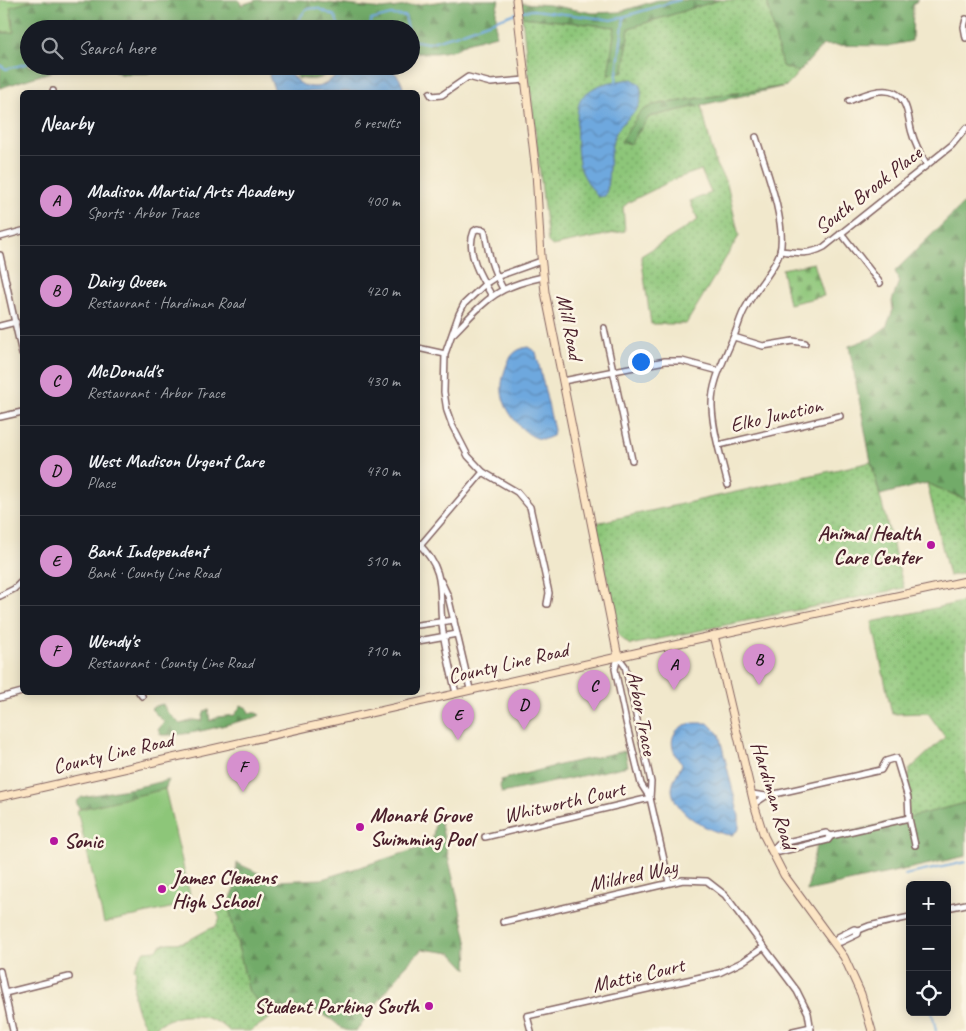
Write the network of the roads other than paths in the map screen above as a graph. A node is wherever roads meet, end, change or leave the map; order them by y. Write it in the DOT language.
graph roads {
  1 [pos="516,2"];
  2 [pos="966,19"];
  3 [pos="966,38"];
  4 [pos="525,80"];
  5 [pos="430,93"];
  6 [pos="849,101"];
  7 [pos="966,128"];
  8 [pos="756,137"];
  9 [pos="927,165"];
  10 [pos="20,232"];
  11 [pos="841,234"];
  12 [pos="0,237"];
  13 [pos="780,251"];
  14 [pos="0,255"];
  15 [pos="541,261"];
  16 [pos="496,276"];
  17 [pos="543,277"];
  18 [pos="880,283"];
  19 [pos="485,284"];
  20 [pos="503,288"];
  21 [pos="492,296"];
  22 [pos="16,322"];
  23 [pos="0,326"];
  24 [pos="604,328"];
  25 [pos="451,336"];
  26 [pos="734,337"];
  27 [pos="20,343"];
  28 [pos="805,343"];
  29 [pos="420,348"];
  30 [pos="445,354"];
  31 [pos="613,371"];
  32 [pos="719,372"];
  33 [pos="563,381"];
  34 [pos="20,412"];
  35 [pos="840,416"];
  36 [pos="0,417"];
  37 [pos="719,445"];
  38 [pos="632,460"];
  39 [pos="483,472"];
  40 [pos="728,485"];
  41 [pos="420,543"];
  42 [pos="420,545"];
  43 [pos="440,579"];
  44 [pos="966,581"];
  45 [pos="20,583"];
  46 [pos="0,596"];
  47 [pos="547,604"];
  48 [pos="454,620"];
  49 [pos="441,622"];
  50 [pos="420,625"];
  51 [pos="457,634"];
  52 [pos="714,635"];
  53 [pos="443,636"];
  54 [pos="420,641"];
  55 [pos="618,657"];
  56 [pos="470,689"];
  57 [pos="20,693"];
  58 [pos="456,693"];
  59 [pos="0,697"];
  60 [pos="752,794"];
  61 [pos="766,796"];
  62 [pos="0,797"];
  63 [pos="650,798"];
  64 [pos="754,804"];
  65 [pos="909,818"];
  66 [pos="485,837"];
  67 [pos="915,845"];
  68 [pos="773,849"];
  69 [pos="669,882"];
  70 [pos="966,904"];
  71 [pos="951,907"];
  72 [pos="906,918"];
  73 [pos="503,922"];
  74 [pos="835,943"];
  75 [pos="764,947"];
  76 [pos="0,971"];
  77 [pos="69,977"];
  78 [pos="5,992"];
  79 [pos="811,1029"];
  80 [pos="14,1031"];
  81 [pos="531,1031"];
  82 [pos="793,1031"];
  83 [pos="872,1031"];
  1 -- 4 [label="street, Mill Road"];
  2 -- 3 [label="street"];
  4 -- 5 [label="street"];
  4 -- 15 [label="street, Mill Road"];
  6 -- 9 [label="street"];
  7 -- 9 [label="street, South Brook Place"];
  8 -- 13 [label="street"];
  9 -- 11 [label="street, South Brook Place"];
  10 -- 12 [label="street"];
  11 -- 13 [label="street, South Brook Place"];
  11 -- 18 [label="street"];
  13 -- 26 [label="street"];
  14 -- 22 [label="street"];
  15 -- 16 [label="street"];
  15 -- 17 [label="street, Mill Road"];
  16 -- 19 [label="street"];
  16 -- 19 [label="street"];
  16 -- 20 [label="street"];
  17 -- 20 [label="street"];
  17 -- 33 [label="street, Mill Road"];
  19 -- 21 [label="street"];
  19 -- 25 [label="street"];
  20 -- 21 [label="street"];
  21 -- 25 [label="street"];
  22 -- 23 [label="street"];
  22 -- 27 [label="street"];
  24 -- 31 [label="street"];
  25 -- 30 [label="street"];
  26 -- 28 [label="street"];
  26 -- 32 [label="street"];
  29 -- 30 [label="street"];
  30 -- 39 [label="street"];
  31 -- 32 [label="street"];
  31 -- 33 [label="street"];
  31 -- 38 [label="street"];
  32 -- 37 [label="street"];
  33 -- 55 [label="street, Mill Road"];
  34 -- 36 [label="street"];
  35 -- 37 [label="street, Elko Junction"];
  37 -- 40 [label="street"];
  39 -- 41 [label="street"];
  39 -- 47 [label="street"];
  42 -- 43 [label="street"];
  43 -- 48 [label="street"];
  43 -- 49 [label="street"];
  44 -- 52 [label="street, County Line Road"];
  45 -- 46 [label="street"];
  48 -- 49 [label="street"];
  48 -- 51 [label="street"];
  49 -- 50 [label="street"];
  49 -- 53 [label="street"];
  51 -- 53 [label="street"];
  51 -- 56 [label="street"];
  52 -- 55 [label="street, County Line Road"];
  52 -- 60 [label="street, Hardiman Road"];
  53 -- 54 [label="street"];
  53 -- 58 [label="street"];
  55 -- 56 [label="street, County Line Road"];
  55 -- 63 [label="street, Arbor Trace"];
  55 -- 63 [label="street, Arbor Trace"];
  56 -- 58 [label="street, County Line Road"];
  57 -- 59 [label="street"];
  58 -- 62 [label="street, County Line Road"];
  60 -- 61 [label="street"];
  60 -- 64 [label="street, Hardiman Road"];
  61 -- 64 [label="street"];
  61 -- 65 [label="street"];
  63 -- 66 [label="street, Whitworth Court"];
  63 -- 69 [label="street, Arbor Trace"];
  64 -- 68 [label="street, Hardiman Road"];
  65 -- 67 [label="street"];
  65 -- 68 [label="street"];
  68 -- 74 [label="street, Hardiman Road"];
  69 -- 73 [label="street, Mildred Way"];
  69 -- 75 [label="street, Mildred Way"];
  70 -- 71 [label="street"];
  72 -- 74 [label="street"];
  74 -- 83 [label="street, Hardiman Road"];
  75 -- 79 [label="street, Mildred Way"];
  75 -- 81 [label="street, Mattie Court"];
  76 -- 78 [label="street"];
  77 -- 78 [label="street"];
  78 -- 80 [label="street"];
  79 -- 82 [label="street"];
}
